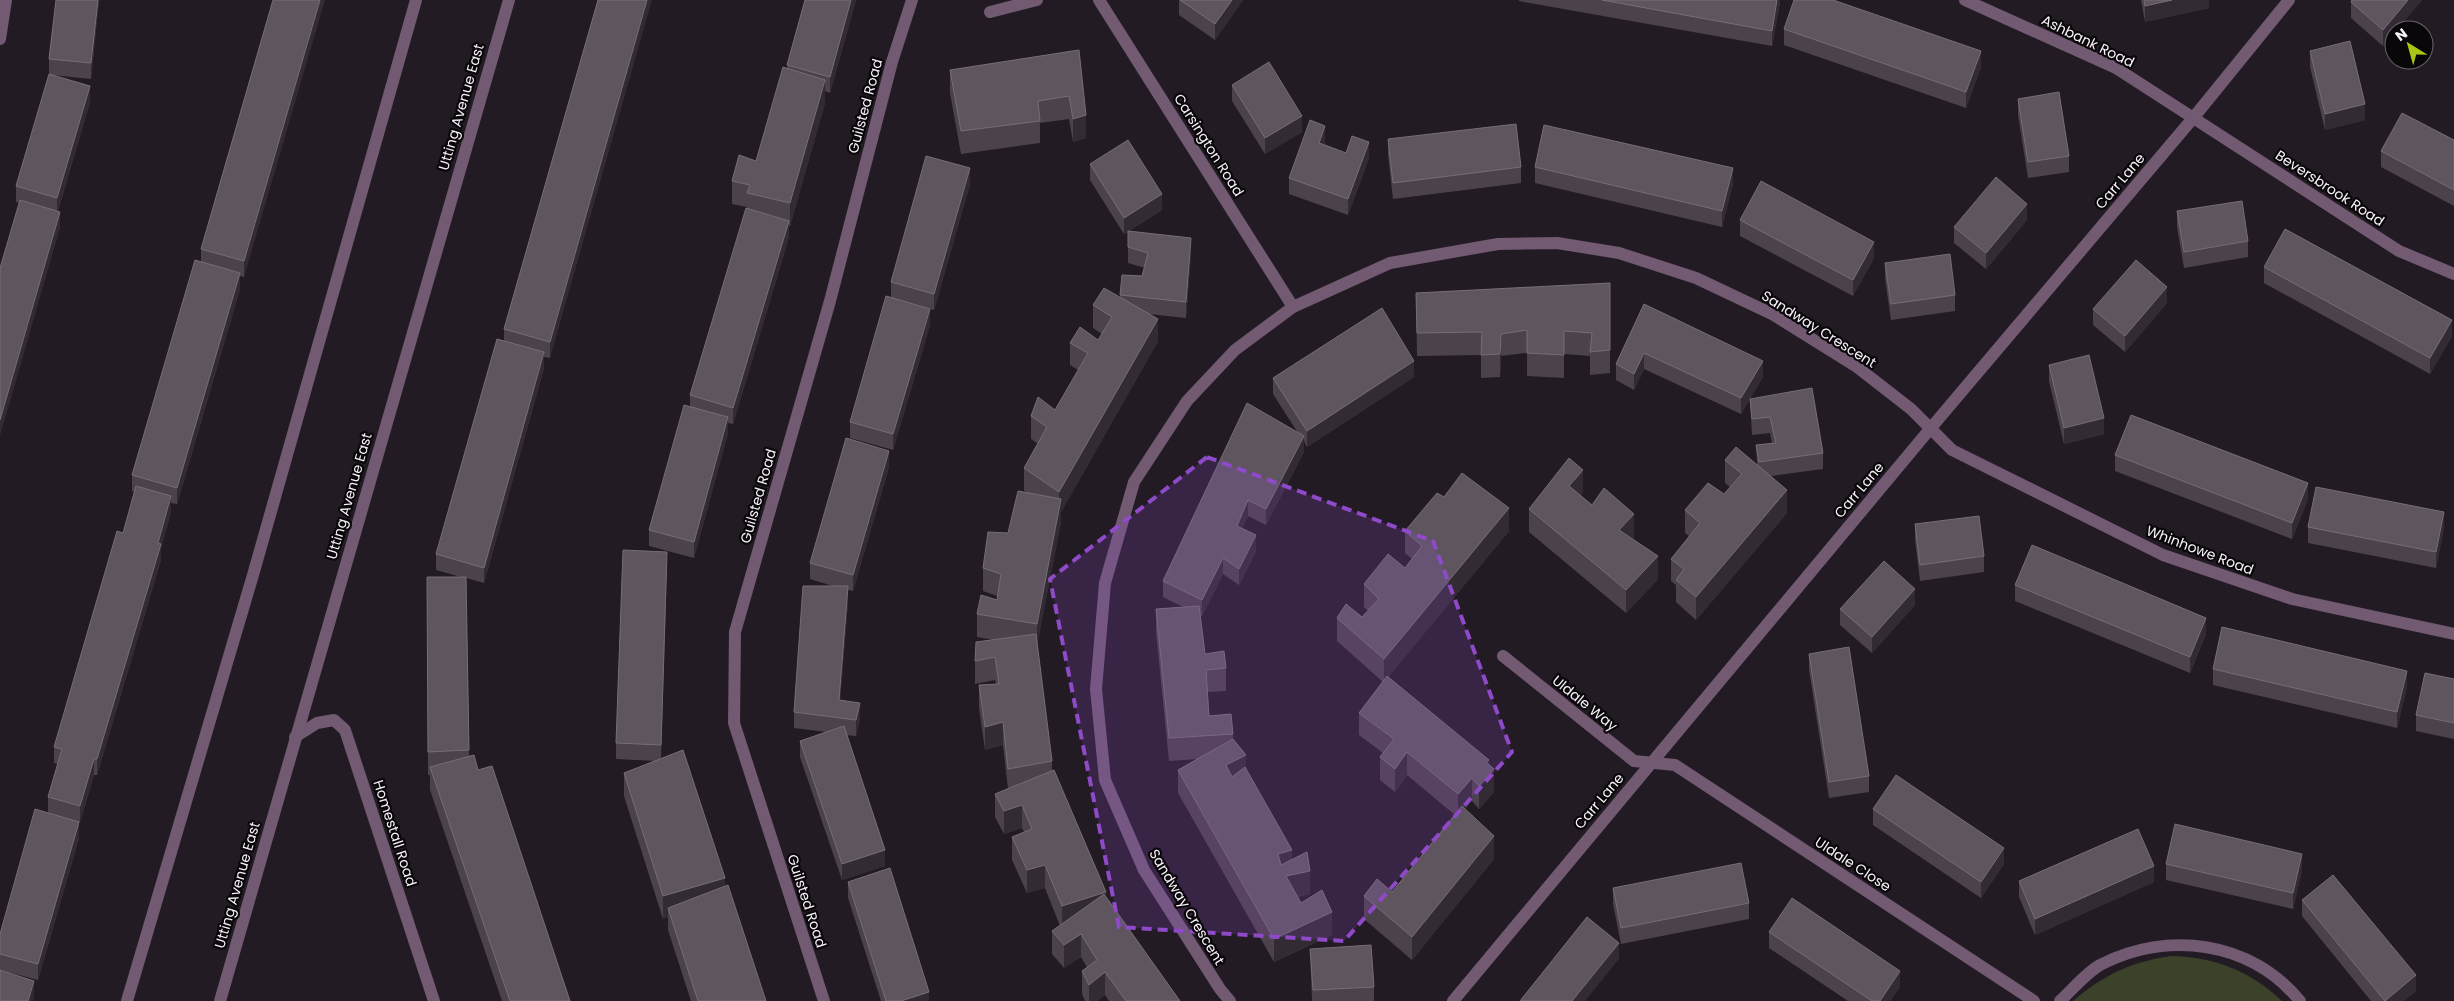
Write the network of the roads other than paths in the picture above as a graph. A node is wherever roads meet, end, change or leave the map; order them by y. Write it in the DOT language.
graph roads {
  1 [pos="6,0"];
  2 [pos="416,0"];
  3 [pos="509,0"];
  4 [pos="912,0"];
  5 [pos="1037,0"];
  6 [pos="1099,0"];
  7 [pos="1965,0"];
  8 [pos="2289,0"];
  9 [pos="990,12"];
  10 [pos="0,40"];
  11 [pos="2194,117"];
  12 [pos="2454,274"];
  13 [pos="1293,307"];
  14 [pos="1930,429"];
  15 [pos="2454,634"];
  16 [pos="1503,656"];
  17 [pos="295,737"];
  18 [pos="1652,761"];
  19 [pos="127,1001"];
  20 [pos="220,1001"];
  21 [pos="434,1001"];
  22 [pos="824,1001"];
  23 [pos="1230,1001"];
  24 [pos="1453,1001"];
  25 [pos="2034,1001"];
  26 [pos="2060,1001"];
  27 [pos="2300,1001"];
  1 -- 10 [label="street"];
  2 -- 19 [label="street"];
  3 -- 17 [label="street, Utting Avenue East"];
  4 -- 22 [label="street, Guilsted Road"];
  5 -- 9 [label="street"];
  6 -- 13 [label="street, Carsington Road"];
  7 -- 11 [label="street, Ashbank Road"];
  8 -- 11 [label="street, Carr Lane"];
  11 -- 12 [label="street, Beversbrook Road"];
  11 -- 14 [label="street, Carr Lane"];
  13 -- 14 [label="street, Sandway Crescent"];
  13 -- 23 [label="street, Sandway Crescent"];
  14 -- 15 [label="street, Whinhowe Road"];
  14 -- 18 [label="street, Carr Lane"];
  16 -- 18 [label="street, Uldale Way"];
  17 -- 20 [label="street, Utting Avenue East"];
  17 -- 21 [label="street, Homestall Road"];
  18 -- 24 [label="street, Carr Lane"];
  18 -- 25 [label="street, Uldale Close"];
  26 -- 27 [label="street"];
}
